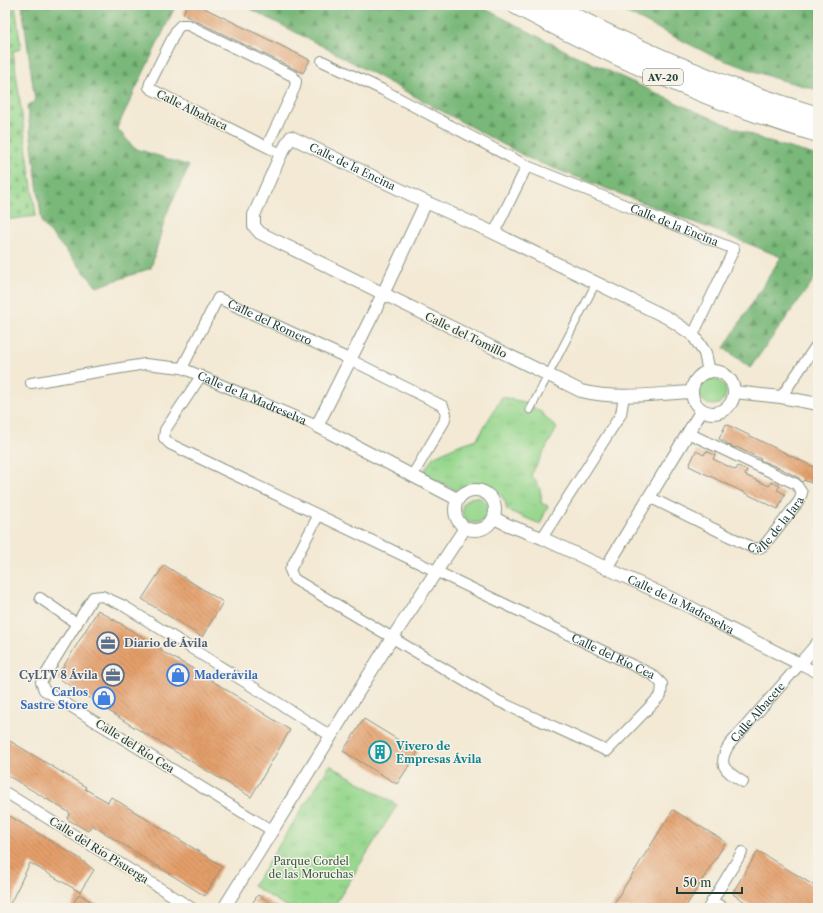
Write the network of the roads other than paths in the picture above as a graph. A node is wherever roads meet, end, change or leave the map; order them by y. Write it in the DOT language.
graph roads {
  1 [pos="516,5"];
  2 [pos="551,5"];
  3 [pos="322,61"];
  4 [pos="818,116"];
  5 [pos="276,130"];
  6 [pos="818,133"];
  7 [pos="291,137"];
  8 [pos="267,146"];
  9 [pos="281,154"];
  10 [pos="527,166"];
  11 [pos="426,202"];
  12 [pos="494,233"];
  13 [pos="596,283"];
  14 [pos="383,294"];
  15 [pos="693,335"];
  16 [pos="818,343"];
  17 [pos="350,359"];
  18 [pos="182,368"];
  19 [pos="709,372"];
  20 [pos="549,375"];
  21 [pos="201,376"];
  22 [pos="31,384"];
  23 [pos="692,392"];
  24 [pos="734,392"];
  25 [pos="624,396"];
  26 [pos="781,397"];
  27 [pos="818,404"];
  28 [pos="530,410"];
  29 [pos="702,410"];
  30 [pos="316,426"];
  31 [pos="688,433"];
  32 [pos="412,476"];
  33 [pos="649,497"];
  34 [pos="457,499"];
  35 [pos="318,516"];
  36 [pos="494,518"];
  37 [pos="465,528"];
  38 [pos="542,538"];
  39 [pos="606,568"];
  40 [pos="436,574"];
  41 [pos="40,598"];
  42 [pos="77,624"];
  43 [pos="392,639"];
  44 [pos="818,643"];
  45 [pos="800,664"];
  46 [pos="818,672"];
  47 [pos="331,736"];
  48 [pos="743,782"];
  49 [pos="5,792"];
  50 [pos="271,830"];
  51 [pos="742,852"];
  52 [pos="710,904"];
  53 [pos="192,908"];
  54 [pos="224,908"];
  55 [pos="724,908"];
  1 -- 6 [label="highway, AV-20"];
  2 -- 4 [label="highway, AV-20"];
  3 -- 10 [label="street, Calle de la Encina"];
  5 -- 7 [label="street, Calle de la Encina"];
  5 -- 8 [label="street"];
  5 -- 8 [label="street, Calle Albahaca"];
  7 -- 9 [label="street"];
  7 -- 11 [label="street, Calle de la Encina"];
  8 -- 9 [label="street, Calle Albahaca"];
  9 -- 14 [label="street, Calle del Tomillo"];
  10 -- 12 [label="street"];
  10 -- 15 [label="street, Calle de la Encina"];
  11 -- 12 [label="street, Calle de la Encina"];
  11 -- 14 [label="street"];
  12 -- 13 [label="street, Calle de la Encina"];
  13 -- 15 [label="street, Calle de la Encina"];
  13 -- 20 [label="street"];
  14 -- 17 [label="street"];
  14 -- 20 [label="street, Calle del Tomillo"];
  15 -- 19 [label="street, Calle de la Encina"];
  16 -- 26 [label="street"];
  17 -- 18 [label="street, Calle del Romero"];
  17 -- 30 [label="street"];
  17 -- 32 [label="street, Calle del Romero"];
  18 -- 21 [label="street, Calle de la Madreselva"];
  18 -- 22 [label="street, Calle de la Madreselva"];
  19 -- 23 [label="street"];
  19 -- 24 [label="street"];
  20 -- 25 [label="street, Calle del Tomillo"];
  20 -- 28 [label="street"];
  21 -- 30 [label="street, Calle de la Madreselva"];
  21 -- 35 [label="street, Calle del Río Cea"];
  23 -- 25 [label="street, Calle del Tomillo"];
  23 -- 29 [label="street"];
  24 -- 26 [label="street"];
  24 -- 29 [label="street"];
  25 -- 38 [label="street"];
  26 -- 27 [label="street"];
  29 -- 31 [label="street"];
  30 -- 32 [label="street, Calle de la Madreselva"];
  31 -- 33 [label="street"];
  31 -- 33 [label="street, Calle de la Jara"];
  32 -- 34 [label="street, Calle de la Madreselva"];
  33 -- 39 [label="street"];
  34 -- 36 [label="street"];
  34 -- 37 [label="street"];
  35 -- 40 [label="street, Calle del Río Cea"];
  35 -- 43 [label="street, Calle del Río Cea"];
  36 -- 37 [label="street"];
  36 -- 38 [label="street, Calle de la Madreselva"];
  37 -- 40 [label="street"];
  38 -- 39 [label="street, Calle de la Madreselva"];
  39 -- 45 [label="street, Calle de la Madreselva"];
  40 -- 43 [label="street"];
  40 -- 43 [label="street, Calle del Río Cea"];
  41 -- 42 [label="street"];
  42 -- 47 [label="street, Calle del Río Cea"];
  42 -- 50 [label="street, Calle del Río Cea"];
  43 -- 47 [label="street"];
  44 -- 45 [label="street, Calle Albacete"];
  45 -- 46 [label="street, Calle de la Madreselva"];
  45 -- 48 [label="street, Calle Albacete"];
  47 -- 50 [label="street"];
  49 -- 53 [label="street, Calle del Río Pisuerga"];
  50 -- 54 [label="street"];
  51 -- 52 [label="street"];
  52 -- 55 [label="street"];
}
